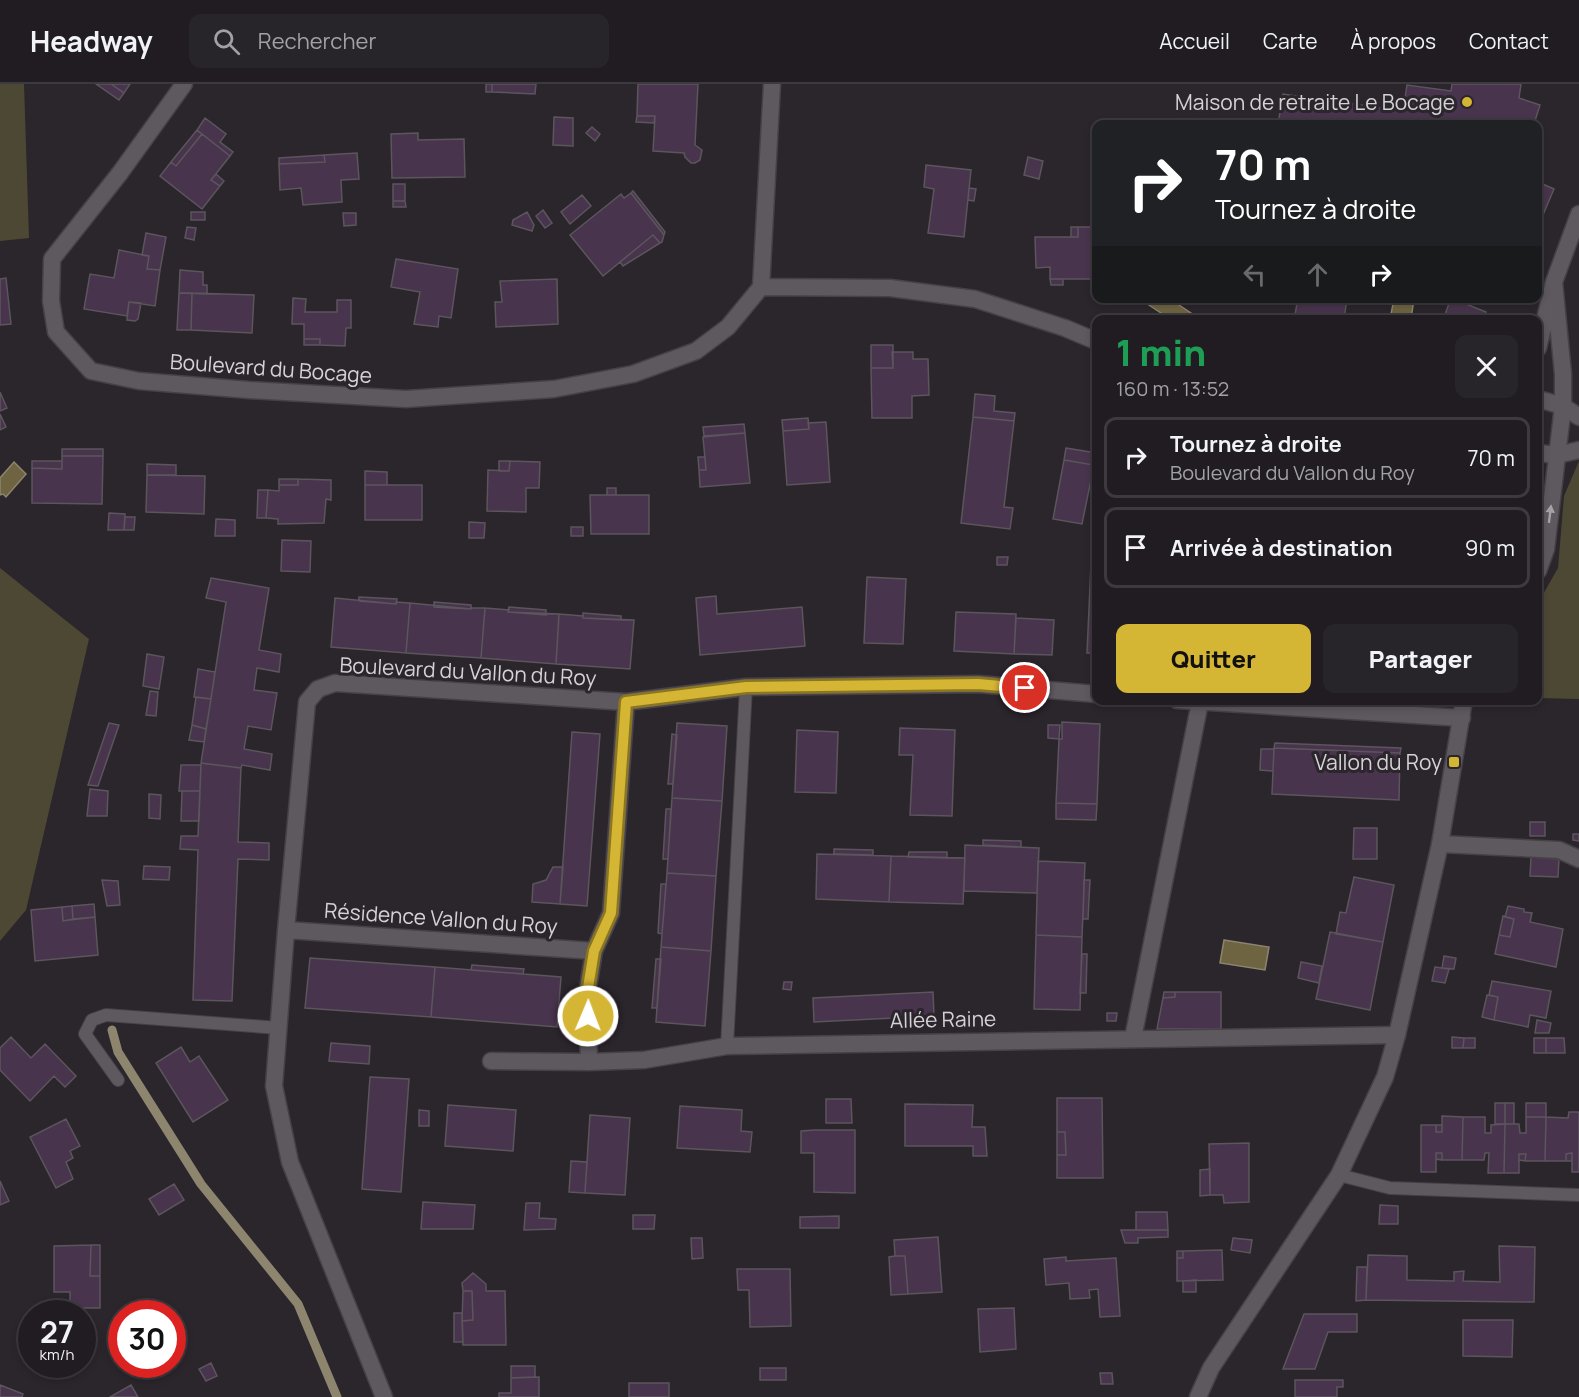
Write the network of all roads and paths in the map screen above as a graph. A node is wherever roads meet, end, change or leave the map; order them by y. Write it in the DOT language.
graph roads {
  1 [pos="184,84"];
  2 [pos="772,84"];
  3 [pos="1579,214"];
  4 [pos="1554,282"];
  5 [pos="761,287"];
  6 [pos="1542,332"];
  7 [pos="1092,339"];
  8 [pos="1542,400"];
  9 [pos="1563,406"];
  10 [pos="1579,417"];
  11 [pos="1579,450"];
  12 [pos="1542,453"];
  13 [pos="1557,455"];
  14 [pos="1542,560"];
  15 [pos="746,687"];
  16 [pos="1092,694"];
  17 [pos="626,702"];
  18 [pos="1199,705"];
  19 [pos="1249,705"];
  20 [pos="1463,705"];
  21 [pos="1462,718"];
  22 [pos="1440,844"];
  23 [pos="1579,859"];
  24 [pos="286,930"];
  25 [pos="594,951"];
  26 [pos="279,1028"];
  27 [pos="1397,1035"];
  28 [pos="1133,1038"];
  29 [pos="727,1046"];
  30 [pos="490,1061"];
  31 [pos="589,1062"];
  32 [pos="118,1080"];
  33 [pos="1339,1175"];
  34 [pos="1579,1195"];
  35 [pos="384,1397"];
  36 [pos="1198,1397"];
  1 -- 5 [label="street, Boulevard du Bocage"];
  2 -- 5 [label="street"];
  3 -- 4 [label="street"];
  4 -- 6 [label="street"];
  4 -- 9 [label="street"];
  5 -- 7 [label="street"];
  8 -- 9 [label="street"];
  9 -- 10 [label="street"];
  9 -- 13 [label="street"];
  11 -- 13 [label="street"];
  12 -- 13 [label="street"];
  14 -- 13 [label="street, one-way"];
  15 -- 16 [label="street, Boulevard du Vallon du Roy"];
  15 -- 17 [label="street, Boulevard du Vallon du Roy"];
  15 -- 29 [label="lane"];
  17 -- 24 [label="street, Boulevard du Vallon du Roy"];
  17 -- 25 [label="street"];
  18 -- 28 [label="street"];
  19 -- 21 [label="street"];
  20 -- 21 [label="street"];
  21 -- 22 [label="street"];
  22 -- 23 [label="street"];
  22 -- 27 [label="street"];
  24 -- 25 [label="street, Résidence Vallon du Roy"];
  24 -- 26 [label="street, Boulevard du Vallon du Roy"];
  25 -- 31 [label="street"];
  26 -- 32 [label="lane"];
  26 -- 35 [label="street, Boulevard du Vallon du Roy"];
  27 -- 28 [label="street, Allée Raine"];
  27 -- 33 [label="street"];
  28 -- 29 [label="street, Allée Raine"];
  29 -- 31 [label="street, Allée Raine"];
  30 -- 31 [label="street, Allée Raine"];
  33 -- 34 [label="lane"];
  33 -- 36 [label="street"];
}
